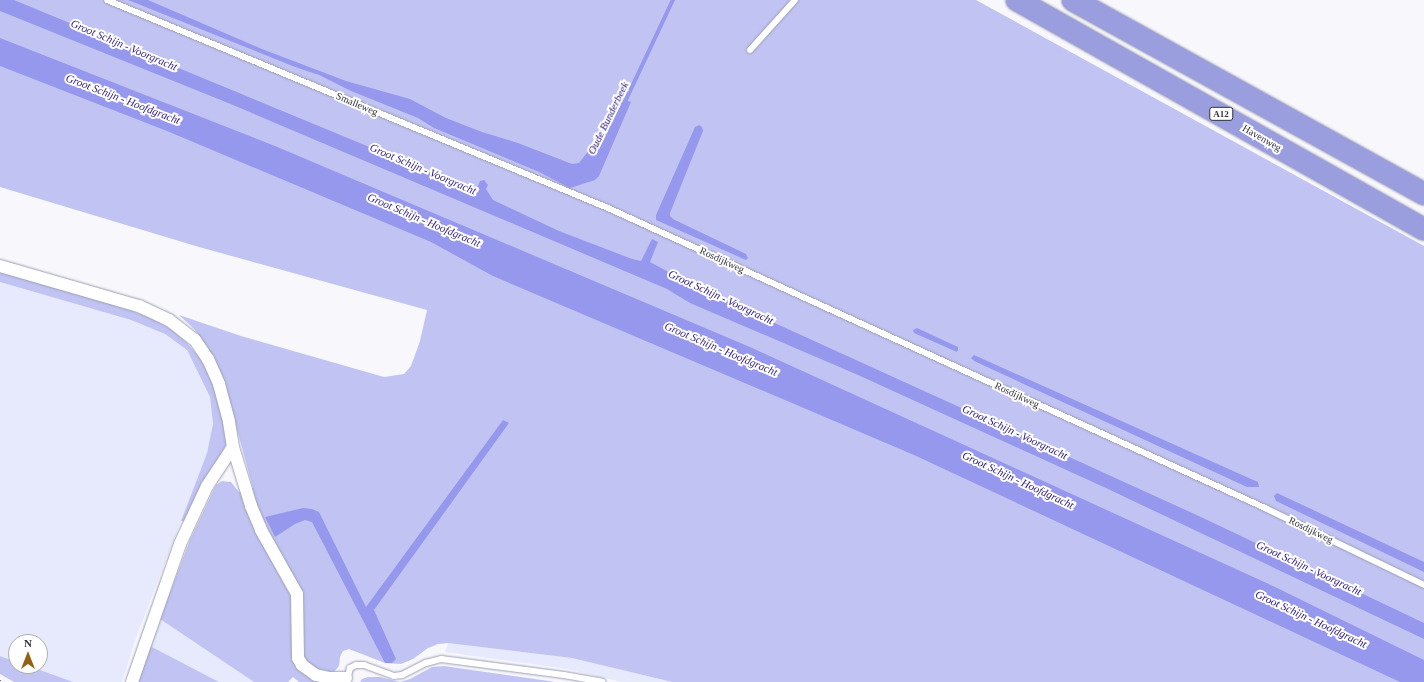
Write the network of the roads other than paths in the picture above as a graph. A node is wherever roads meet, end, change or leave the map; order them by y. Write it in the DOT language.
graph roads {
  1 [pos="107,0"];
  2 [pos="795,0"];
  3 [pos="1017,0"];
  4 [pos="1073,0"];
  5 [pos="1096,0"];
  6 [pos="750,50"];
  7 [pos="1217,80"];
  8 [pos="1424,194"];
  9 [pos="608,208"];
  10 [pos="1424,229"];
  11 [pos="0,266"];
  12 [pos="233,446"];
  13 [pos="1424,585"];
  14 [pos="347,680"];
  15 [pos="132,682"];
  16 [pos="602,682"];
  1 -- 9 [label="lane, Smalleweg"];
  2 -- 6 [label="lane"];
  3 -- 10 [label="highway, Havenweg / A12"];
  4 -- 7 [label="highway"];
  5 -- 7 [label="highway"];
  7 -- 8 [label="highway"];
  9 -- 13 [label="lane, Rosdijkweg"];
  11 -- 12 [label="street"];
  12 -- 14 [label="street"];
  12 -- 15 [label="street"];
  14 -- 16 [label="lane"];
}
